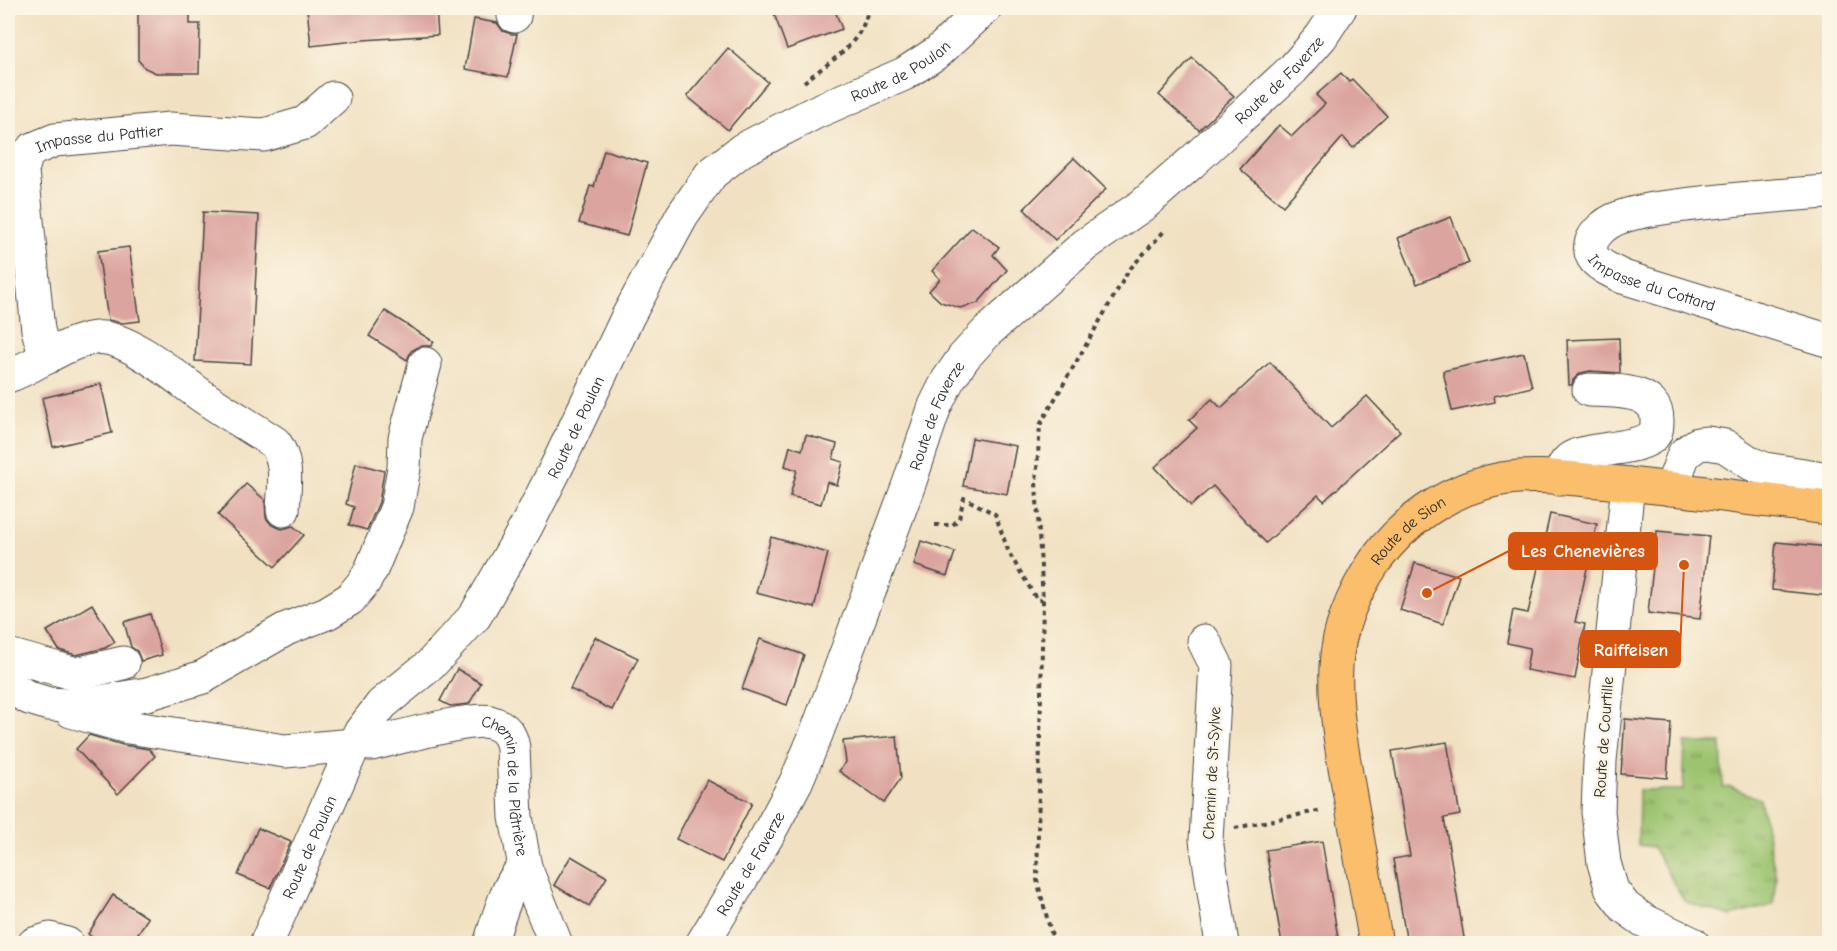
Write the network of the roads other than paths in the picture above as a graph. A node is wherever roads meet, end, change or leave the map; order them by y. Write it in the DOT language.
graph roads {
  1 [pos="985,8"];
  2 [pos="1340,8"];
  3 [pos="333,98"];
  4 [pos="1830,190"];
  5 [pos="1830,341"];
  6 [pos="46,358"];
  7 [pos="425,364"];
  8 [pos="8,376"];
  9 [pos="1589,390"];
  10 [pos="1559,478"];
  11 [pos="1830,479"];
  12 [pos="1628,484"];
  13 [pos="1671,489"];
  14 [pos="1830,508"];
  15 [pos="284,510"];
  16 [pos="1204,641"];
  17 [pos="8,655"];
  18 [pos="123,663"];
  19 [pos="8,686"];
  20 [pos="66,705"];
  21 [pos="355,744"];
  22 [pos="525,867"];
  23 [pos="34,944"];
  24 [pos="67,944"];
  25 [pos="266,944"];
  26 [pos="490,944"];
  27 [pos="556,944"];
  28 [pos="702,944"];
  29 [pos="1222,944"];
  30 [pos="1376,944"];
  31 [pos="1693,944"];
  1 -- 21 [label="street, Route de Poulan"];
  2 -- 28 [label="street, Route de Faverze"];
  3 -- 6 [label="street, Impasse du Pattier"];
  4 -- 5 [label="street, Impasse du Cottard"];
  6 -- 8 [label="street"];
  6 -- 15 [label="street"];
  7 -- 20 [label="street"];
  9 -- 10 [label="street"];
  10 -- 12 [label="main road, Route de Sion"];
  10 -- 30 [label="main road, Route de Sion"];
  11 -- 13 [label="street"];
  12 -- 13 [label="main road, Route de Sion"];
  12 -- 31 [label="street, Route de Courtille"];
  13 -- 14 [label="main road, Route de Sion"];
  16 -- 29 [label="street, Chemin de St-Sylve"];
  17 -- 18 [label="street"];
  19 -- 20 [label="street"];
  20 -- 21 [label="street, Chemin de la Plâtrière"];
  21 -- 22 [label="street, Chemin de la Plâtrière"];
  21 -- 25 [label="street, Route de Poulan"];
  22 -- 26 [label="street"];
  22 -- 27 [label="street, Chemin de la Plâtrière"];
  23 -- 24 [label="street"];
}
